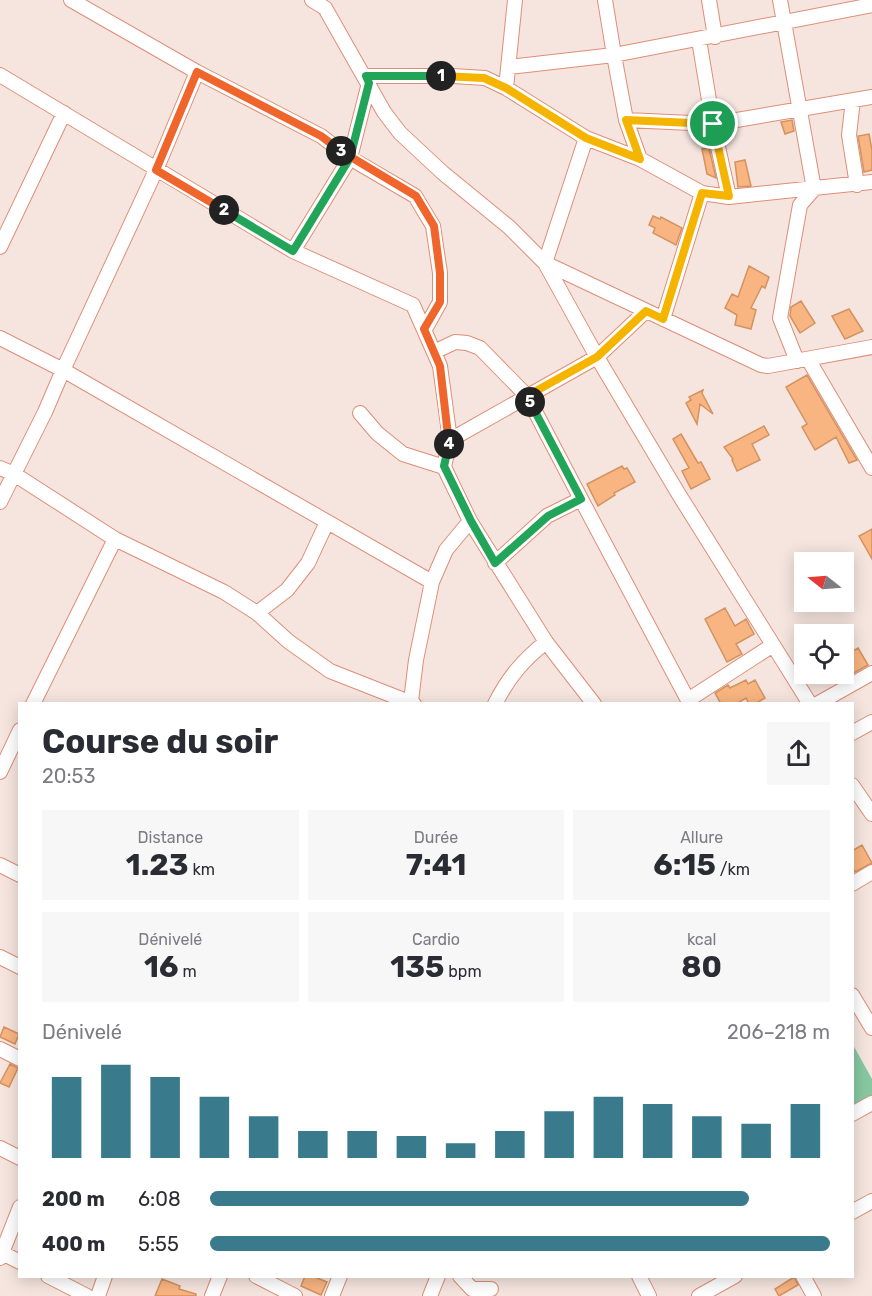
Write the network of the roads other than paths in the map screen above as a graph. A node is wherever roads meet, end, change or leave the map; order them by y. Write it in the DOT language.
graph roads {
  1 [pos="312,0"];
  2 [pos="515,0"];
  3 [pos="605,0"];
  4 [pos="709,0"];
  5 [pos="780,0"];
  6 [pos="76,1"];
  7 [pos="872,6"];
  8 [pos="784,23"];
  9 [pos="715,37"];
  10 [pos="699,40"];
  11 [pos="614,55"];
  12 [pos="508,67"];
  13 [pos="197,72"];
  14 [pos="0,75"];
  15 [pos="367,79"];
  16 [pos="506,88"];
  17 [pos="872,97"];
  18 [pos="853,100"];
  19 [pos="800,110"];
  20 [pos="64,113"];
  21 [pos="626,120"];
  22 [pos="713,124"];
  23 [pos="586,138"];
  24 [pos="350,158"];
  25 [pos="640,159"];
  26 [pos="156,170"];
  27 [pos="872,182"];
  28 [pos="857,185"];
  29 [pos="814,189"];
  30 [pos="702,193"];
  31 [pos="729,196"];
  32 [pos="0,248"];
  33 [pos="293,251"];
  34 [pos="545,263"];
  35 [pos="646,311"];
  36 [pos="663,319"];
  37 [pos="424,329"];
  38 [pos="0,338"];
  39 [pos="872,347"];
  40 [pos="434,352"];
  41 [pos="597,357"];
  42 [pos="802,360"];
  43 [pos="63,370"];
  44 [pos="527,396"];
  45 [pos="360,413"];
  46 [pos="450,440"];
  47 [pos="444,466"];
  48 [pos="0,468"];
  49 [pos="872,468"];
  50 [pos="14,474"];
  51 [pos="581,499"];
  52 [pos="0,502"];
  53 [pos="471,521"];
  54 [pos="327,522"];
  55 [pos="114,539"];
  56 [pos="495,563"];
  57 [pos="432,582"];
  58 [pos="258,613"];
  59 [pos="546,642"];
  60 [pos="773,645"];
  61 [pos="872,673"];
  62 [pos="34,702"];
  63 [pos="413,702"];
  64 [pos="496,702"];
  65 [pos="592,702"];
  66 [pos="689,702"];
  67 [pos="809,702"];
  68 [pos="821,702"];
  69 [pos="872,722"];
  70 [pos="854,732"];
  71 [pos="10,745"];
  72 [pos="0,772"];
  73 [pos="854,788"];
  74 [pos="865,805"];
  75 [pos="0,865"];
  76 [pos="872,872"];
  77 [pos="18,874"];
  78 [pos="854,883"];
  79 [pos="0,957"];
  80 [pos="18,966"];
  81 [pos="854,997"];
  82 [pos="872,1028"];
  83 [pos="0,1049"];
  84 [pos="18,1058"];
  85 [pos="872,1102"];
  86 [pos="854,1113"];
  87 [pos="0,1148"];
  88 [pos="18,1157"];
  89 [pos="872,1201"];
  90 [pos="854,1211"];
  91 [pos="18,1212"];
  92 [pos="1,1254"];
  93 [pos="18,1261"];
  94 [pos="52,1278"];
  95 [pos="104,1278"];
  96 [pos="219,1278"];
  97 [pos="260,1278"];
  98 [pos="339,1278"];
  99 [pos="437,1278"];
  100 [pos="462,1278"];
  101 [pos="640,1278"];
  102 [pos="804,1278"];
  103 [pos="730,1280"];
  104 [pos="492,1287"];
  105 [pos="87,1296"];
  106 [pos="98,1296"];
  107 [pos="212,1296"];
  108 [pos="295,1296"];
  109 [pos="332,1296"];
  110 [pos="430,1296"];
  111 [pos="649,1296"];
  112 [pos="699,1296"];
  113 [pos="731,1296"];
  114 [pos="814,1296"];
  1 -- 15 [label="street"];
  2 -- 12 [label="street"];
  3 -- 11 [label="street"];
  4 -- 9 [label="street"];
  5 -- 8 [label="street"];
  6 -- 13 [label="street"];
  7 -- 8 [label="street"];
  8 -- 9 [label="street"];
  8 -- 19 [label="street"];
  9 -- 10 [label="street"];
  10 -- 11 [label="street"];
  10 -- 22 [label="street"];
  11 -- 12 [label="street"];
  11 -- 21 [label="street"];
  12 -- 16 [label="street"];
  13 -- 24 [label="street"];
  13 -- 26 [label="street"];
  14 -- 20 [label="street"];
  15 -- 16 [label="street"];
  15 -- 24 [label="street"];
  15 -- 34 [label="street"];
  16 -- 23 [label="street"];
  17 -- 18 [label="street"];
  18 -- 19 [label="street"];
  18 -- 28 [label="street"];
  19 -- 22 [label="street"];
  19 -- 29 [label="street"];
  20 -- 26 [label="street"];
  20 -- 32 [label="street"];
  21 -- 22 [label="street"];
  21 -- 25 [label="street"];
  22 -- 31 [label="street"];
  23 -- 25 [label="street"];
  23 -- 34 [label="street"];
  24 -- 33 [label="street"];
  24 -- 37 [label="street"];
  25 -- 30 [label="street"];
  26 -- 33 [label="street"];
  26 -- 43 [label="street"];
  27 -- 28 [label="street"];
  28 -- 29 [label="street"];
  29 -- 31 [label="street"];
  29 -- 42 [label="street"];
  30 -- 31 [label="street"];
  30 -- 36 [label="street"];
  33 -- 37 [label="street"];
  34 -- 35 [label="street"];
  34 -- 41 [label="street"];
  35 -- 36 [label="street"];
  35 -- 41 [label="street"];
  36 -- 42 [label="street"];
  37 -- 40 [label="street"];
  38 -- 43 [label="street"];
  39 -- 42 [label="street"];
  40 -- 44 [label="street"];
  40 -- 46 [label="street"];
  41 -- 44 [label="street"];
  41 -- 60 [label="street"];
  42 -- 49 [label="street"];
  43 -- 50 [label="street"];
  43 -- 54 [label="street"];
  44 -- 46 [label="street"];
  44 -- 51 [label="street"];
  45 -- 47 [label="street"];
  46 -- 47 [label="street"];
  47 -- 53 [label="street"];
  48 -- 50 [label="street"];
  50 -- 52 [label="street"];
  50 -- 55 [label="street"];
  51 -- 56 [label="street"];
  51 -- 66 [label="street"];
  53 -- 56 [label="street"];
  53 -- 57 [label="street"];
  54 -- 57 [label="street"];
  54 -- 58 [label="street"];
  55 -- 58 [label="street"];
  55 -- 62 [label="street"];
  56 -- 59 [label="street"];
  57 -- 63 [label="street"];
  58 -- 63 [label="street"];
  59 -- 64 [label="street"];
  59 -- 65 [label="street"];
  60 -- 66 [label="street"];
  60 -- 67 [label="street"];
  61 -- 68 [label="street"];
  69 -- 70 [label="street"];
  71 -- 72 [label="street"];
  73 -- 74 [label="street"];
  75 -- 77 [label="street"];
  76 -- 78 [label="street"];
  79 -- 80 [label="street"];
  81 -- 82 [label="street"];
  83 -- 84 [label="street"];
  85 -- 86 [label="street"];
  87 -- 88 [label="street"];
  89 -- 90 [label="street"];
  91 -- 92 [label="street"];
  92 -- 93 [label="street"];
  94 -- 105 [label="street"];
  95 -- 106 [label="street"];
  96 -- 107 [label="street"];
  97 -- 108 [label="street"];
  98 -- 109 [label="street"];
  99 -- 110 [label="street"];
  100 -- 104 [label="street"];
  101 -- 111 [label="street"];
  102 -- 114 [label="street"];
  103 -- 112 [label="street"];
  103 -- 113 [label="street"];
}
